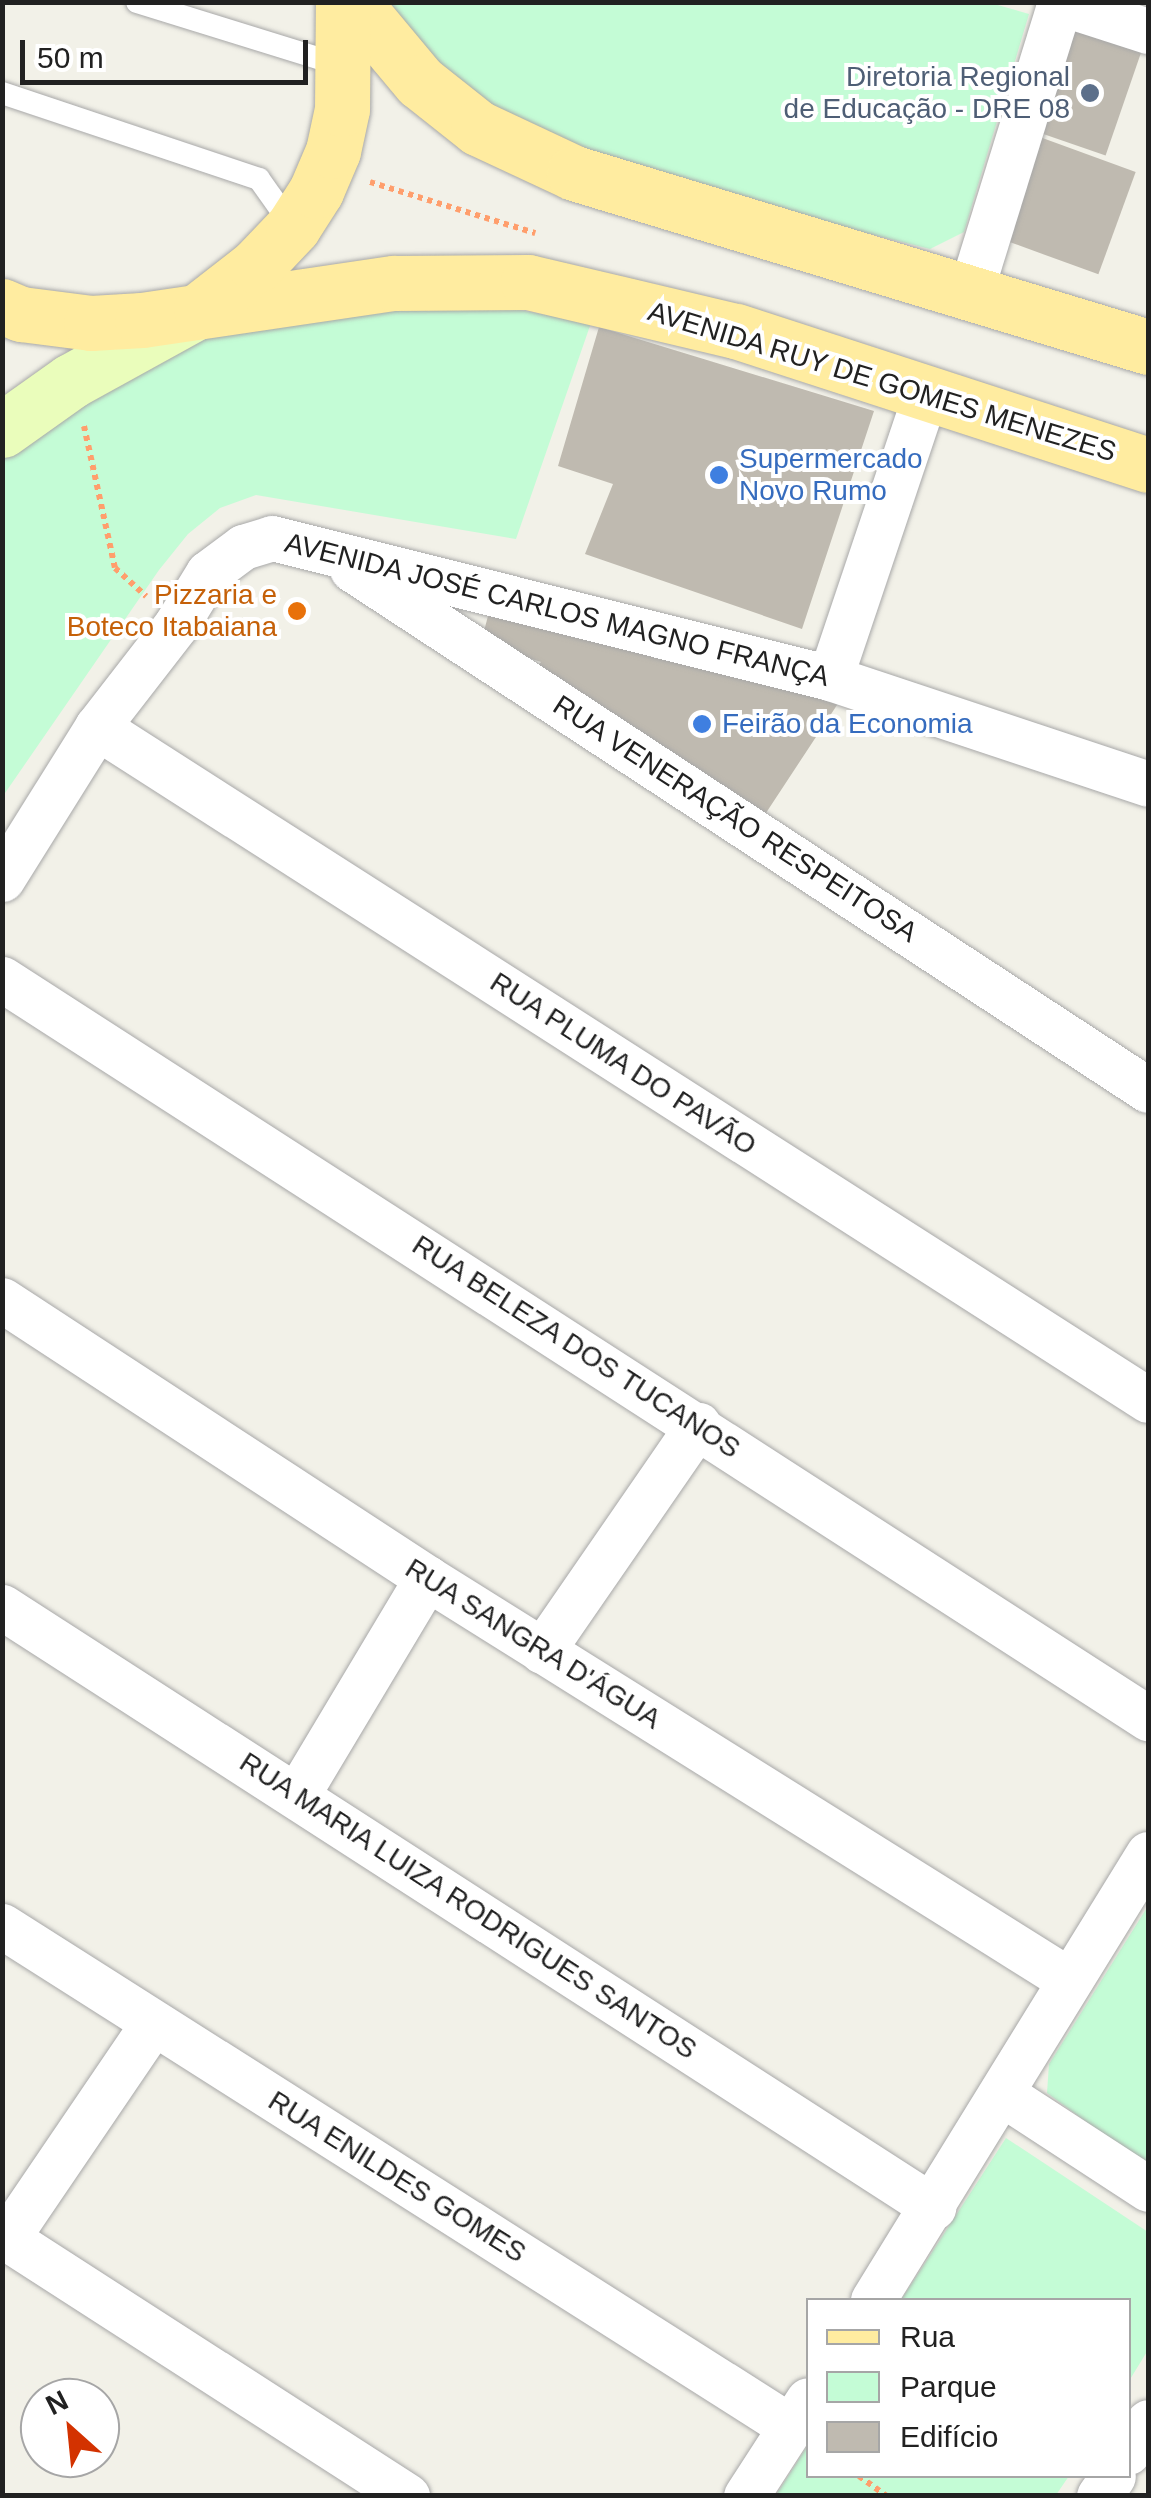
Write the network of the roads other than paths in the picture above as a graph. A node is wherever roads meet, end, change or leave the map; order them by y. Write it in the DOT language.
graph roads {
  1 [pos="137,2"];
  2 [pos="343,2"];
  3 [pos="353,2"];
  4 [pos="1059,3"];
  5 [pos="1148,30"];
  6 [pos="344,66"];
  7 [pos="2,93"];
  8 [pos="293,227"];
  9 [pos="970,290"];
  10 [pos="2,306"];
  11 [pos="198,310"];
  12 [pos="1148,347"];
  13 [pos="926,393"];
  14 [pos="2,430"];
  15 [pos="1148,465"];
  16 [pos="320,549"];
  17 [pos="830,678"];
  18 [pos="97,727"];
  19 [pos="1148,784"];
  20 [pos="2,879"];
  21 [pos="2,980"];
  22 [pos="1148,1090"];
  23 [pos="2,1300"];
  24 [pos="1148,1400"];
  25 [pos="698,1425"];
  26 [pos="427,1578"];
  27 [pos="2,1606"];
  28 [pos="542,1651"];
  29 [pos="1148,1718"];
  30 [pos="297,1795"];
  31 [pos="1148,1854"];
  32 [pos="2,1926"];
  33 [pos="1069,1980"];
  34 [pos="153,2023"];
  35 [pos="1004,2095"];
  36 [pos="1148,2189"];
  37 [pos="933,2207"];
  38 [pos="5,2237"];
  39 [pos="874,2298"];
  40 [pos="800,2414"];
  41 [pos="1148,2422"];
  42 [pos="1131,2448"];
  43 [pos="407,2496"];
  44 [pos="746,2496"];
  1 -- 6 [label="lane"];
  2 -- 6 [label="main road"];
  3 -- 9 [label="main road"];
  4 -- 5 [label="street"];
  4 -- 9 [label="street"];
  6 -- 8 [label="main road"];
  7 -- 8 [label="lane"];
  8 -- 11 [label="main road"];
  9 -- 12 [label="main road"];
  10 -- 11 [label="main road, AVENIDA RUY DE GOMES MENEZES"];
  11 -- 13 [label="main road, AVENIDA RUY DE GOMES MENEZES"];
  11 -- 14 [label="main road"];
  13 -- 15 [label="main road, AVENIDA RUY DE GOMES MENEZES"];
  13 -- 17 [label="street"];
  16 -- 17 [label="street, AVENIDA JOSÉ CARLOS MAGNO FRANÇA"];
  16 -- 18 [label="street, AVENIDA JOSÉ CARLOS MAGNO FRANÇA"];
  16 -- 22 [label="street, RUA VENERAÇÃO RESPEITOSA"];
  17 -- 19 [label="street, AVENIDA JOSÉ CARLOS MAGNO FRANÇA"];
  18 -- 20 [label="street, AVENIDA JOSÉ CARLOS MAGNO FRANÇA"];
  18 -- 24 [label="street, RUA PLUMA DO PAVÃO"];
  21 -- 25 [label="street, RUA BELEZA DOS TUCANOS"];
  23 -- 26 [label="street, RUA SANGRA D'ÁGUA"];
  25 -- 28 [label="street"];
  25 -- 29 [label="street, RUA BELEZA DOS TUCANOS"];
  26 -- 28 [label="street, RUA SANGRA D'ÁGUA"];
  26 -- 30 [label="street"];
  27 -- 30 [label="street, RUA MARIA LUIZA RODRIGUES SANTOS"];
  28 -- 33 [label="street, RUA SANGRA D'ÁGUA"];
  30 -- 37 [label="street, RUA MARIA LUIZA RODRIGUES SANTOS"];
  31 -- 33 [label="street"];
  32 -- 34 [label="street, RUA ENILDES GOMES"];
  33 -- 35 [label="street"];
  34 -- 38 [label="street"];
  34 -- 40 [label="street, RUA ENILDES GOMES"];
  35 -- 36 [label="street"];
  35 -- 37 [label="street"];
  37 -- 39 [label="street"];
  38 -- 43 [label="street"];
  40 -- 44 [label="street"];
  41 -- 42 [label="street"];
}
